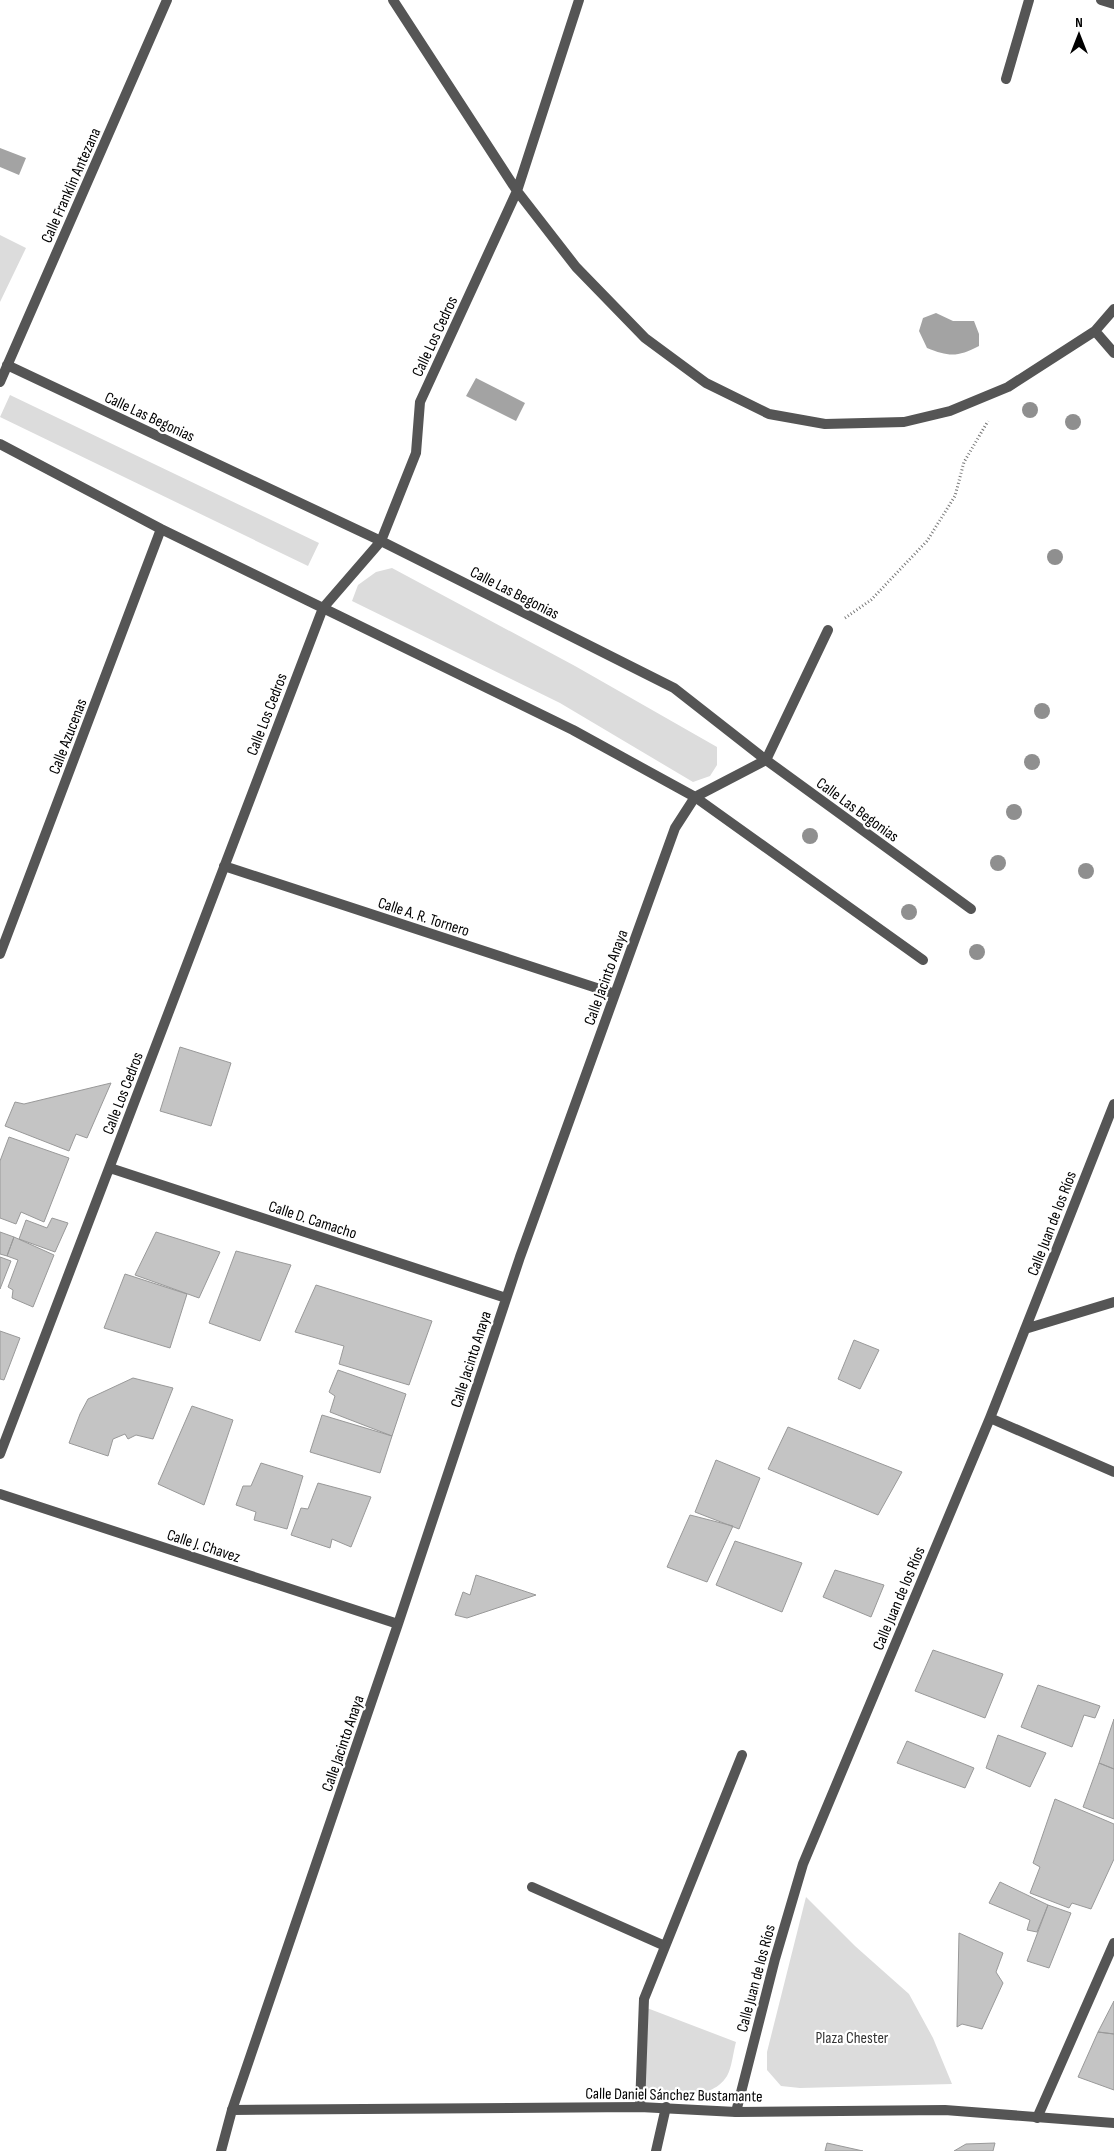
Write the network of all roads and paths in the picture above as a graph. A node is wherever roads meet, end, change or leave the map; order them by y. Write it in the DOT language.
graph roads {
  1 [pos="167,0"];
  2 [pos="393,0"];
  3 [pos="578,0"];
  4 [pos="1029,0"];
  5 [pos="1101,0"];
  6 [pos="1114,4"];
  7 [pos="1006,79"];
  8 [pos="517,191"];
  9 [pos="1114,309"];
  10 [pos="1095,332"];
  11 [pos="1114,353"];
  12 [pos="7,365"];
  13 [pos="0,382"];
  14 [pos="989,420"];
  15 [pos="0,444"];
  16 [pos="161,529"];
  17 [pos="381,541"];
  18 [pos="323,608"];
  19 [pos="828,630"];
  20 [pos="766,760"];
  21 [pos="695,797"];
  22 [pos="224,866"];
  23 [pos="971,909"];
  24 [pos="0,954"];
  25 [pos="923,960"];
  26 [pos="615,994"];
  27 [pos="1114,1104"];
  28 [pos="110,1168"];
  29 [pos="506,1298"];
  30 [pos="1114,1302"];
  31 [pos="1026,1329"];
  32 [pos="990,1418"];
  33 [pos="0,1454"];
  34 [pos="1114,1472"];
  35 [pos="0,1494"];
  36 [pos="398,1624"];
  37 [pos="742,1754"];
  38 [pos="532,1887"];
  39 [pos="1114,1943"];
  40 [pos="665,1946"];
  41 [pos="640,2107"];
  42 [pos="666,2107"];
  43 [pos="232,2110"];
  44 [pos="736,2112"];
  45 [pos="1037,2118"];
  46 [pos="1114,2123"];
  47 [pos="221,2151"];
  48 [pos="656,2151"];
  1 -- 12 [label="street, Calle Franklin Antezana"];
  2 -- 8 [label="street"];
  3 -- 8 [label="street, Calle Los Cedros"];
  4 -- 7 [label="street"];
  5 -- 6 [label="street"];
  8 -- 10 [label="street"];
  8 -- 17 [label="street, Calle Los Cedros"];
  9 -- 10 [label="street"];
  10 -- 11 [label="street"];
  12 -- 13 [label="street, Calle Franklin Antezana"];
  12 -- 17 [label="street, Calle Las Begonias"];
  14 -- 19 [label="path"];
  15 -- 16 [label="street"];
  16 -- 18 [label="street"];
  16 -- 24 [label="street, Calle Azucenas"];
  17 -- 18 [label="street, Calle Los Cedros"];
  17 -- 20 [label="street, Calle Las Begonias"];
  18 -- 21 [label="street"];
  18 -- 22 [label="street, Calle Los Cedros"];
  19 -- 20 [label="street"];
  20 -- 21 [label="street, Calle Jacinto Anaya"];
  20 -- 23 [label="street, Calle Las Begonias"];
  21 -- 25 [label="street"];
  21 -- 26 [label="street, Calle Jacinto Anaya"];
  22 -- 26 [label="street, Calle A. R. Tornero"];
  22 -- 28 [label="street, Calle Los Cedros"];
  26 -- 29 [label="street, Calle Jacinto Anaya"];
  27 -- 31 [label="street, Calle Juan de los Ríos"];
  28 -- 29 [label="street, Calle D. Camacho"];
  28 -- 33 [label="street, Calle Los Cedros"];
  29 -- 36 [label="street, Calle Jacinto Anaya"];
  30 -- 31 [label="street"];
  31 -- 32 [label="street, Calle Juan de los Ríos"];
  32 -- 34 [label="street"];
  32 -- 44 [label="street, Calle Juan de los Ríos"];
  35 -- 36 [label="street, Calle J. Chavez"];
  36 -- 43 [label="street, Calle Jacinto Anaya"];
  37 -- 40 [label="street"];
  38 -- 40 [label="street"];
  39 -- 45 [label="street"];
  40 -- 41 [label="street"];
  41 -- 42 [label="street, Calle Daniel Sánchez Bustamante"];
  41 -- 43 [label="street, Calle Daniel Sánchez Bustamante"];
  42 -- 44 [label="street, Calle Daniel Sánchez Bustamante"];
  42 -- 48 [label="street"];
  43 -- 47 [label="street, Calle Jacinto Anaya"];
  44 -- 45 [label="street, Calle Daniel Sánchez Bustamante"];
  45 -- 46 [label="street, Calle Daniel Sánchez Bustamante"];
}
